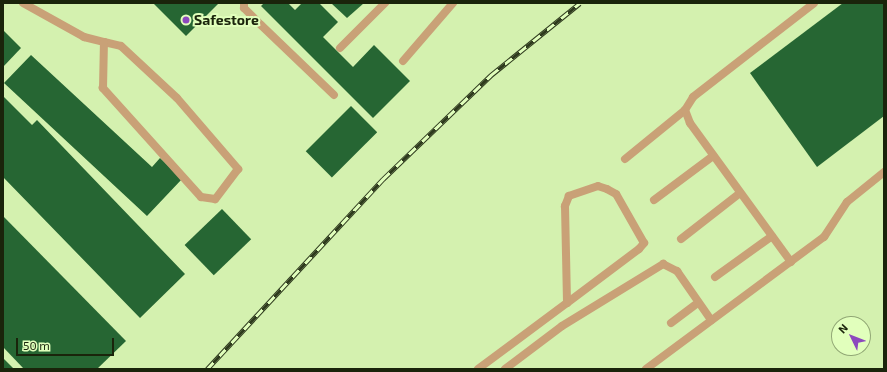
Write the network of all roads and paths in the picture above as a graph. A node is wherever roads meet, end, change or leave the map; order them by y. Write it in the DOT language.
graph roads {
  1 [pos="23,3"];
  2 [pos="244,3"];
  3 [pos="385,3"];
  4 [pos="454,3"];
  5 [pos="814,3"];
  6 [pos="104,42"];
  7 [pos="340,48"];
  8 [pos="403,61"];
  9 [pos="334,94"];
  10 [pos="685,110"];
  11 [pos="713,156"];
  12 [pos="626,159"];
  13 [pos="884,172"];
  14 [pos="740,193"];
  15 [pos="654,200"];
  16 [pos="772,236"];
  17 [pos="681,239"];
  18 [pos="791,262"];
  19 [pos="715,277"];
  20 [pos="567,303"];
  21 [pos="695,305"];
  22 [pos="711,320"];
  23 [pos="671,323"];
  24 [pos="478,369"];
  25 [pos="505,369"];
  26 [pos="646,369"];
  1 -- 6 [label="lane"];
  2 -- 9 [label="lane"];
  3 -- 7 [label="lane"];
  4 -- 8 [label="lane"];
  5 -- 10 [label="lane"];
  6 -- 6 [label="lane"];
  10 -- 11 [label="lane"];
  10 -- 12 [label="lane"];
  11 -- 14 [label="lane"];
  11 -- 15 [label="lane"];
  13 -- 18 [label="lane"];
  14 -- 16 [label="lane"];
  14 -- 17 [label="lane"];
  16 -- 18 [label="lane"];
  16 -- 19 [label="lane"];
  18 -- 22 [label="lane"];
  20 -- 20 [label="lane"];
  20 -- 24 [label="lane"];
  21 -- 23 [label="lane"];
  22 -- 25 [label="lane"];
  22 -- 26 [label="lane"];
}
